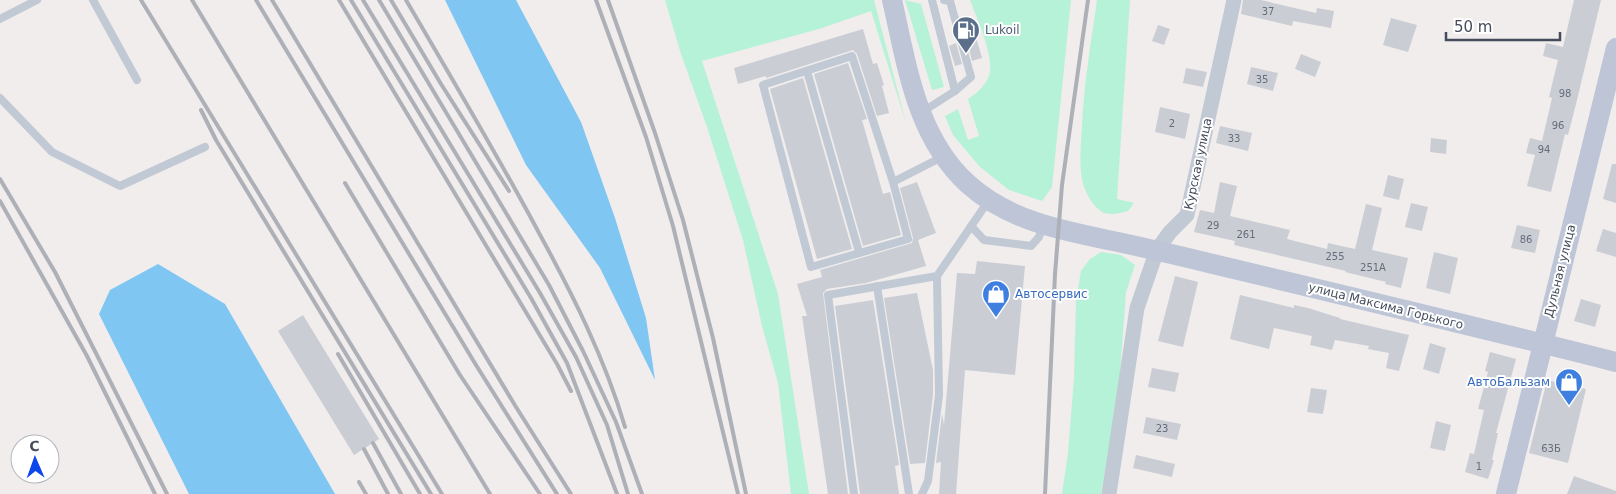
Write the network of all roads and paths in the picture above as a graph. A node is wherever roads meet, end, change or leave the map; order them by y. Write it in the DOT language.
graph roads {
  1 [pos="38,0"];
  2 [pos="93,0"];
  3 [pos="892,0"];
  4 [pos="932,0"];
  5 [pos="944,0"];
  6 [pos="1234,0"];
  7 [pos="0,19"];
  8 [pos="1616,48"];
  9 [pos="807,71"];
  10 [pos="137,80"];
  11 [pos="955,91"];
  12 [pos="0,98"];
  13 [pos="920,113"];
  14 [pos="204,147"];
  15 [pos="942,157"];
  16 [pos="893,182"];
  17 [pos="989,200"];
  18 [pos="971,226"];
  19 [pos="1042,226"];
  20 [pos="1157,250"];
  21 [pos="859,252"];
  22 [pos="937,276"];
  23 [pos="877,286"];
  24 [pos="1542,343"];
  25 [pos="1616,362"];
  26 [pos="854,494"];
  27 [pos="909,494"];
  28 [pos="922,494"];
  29 [pos="1109,494"];
  30 [pos="1506,494"];
  1 -- 7 [label="lane"];
  2 -- 10 [label="lane"];
  3 -- 13 [label="main road, улица Максима Горького"];
  4 -- 11 [label="lane"];
  5 -- 11 [label="lane"];
  6 -- 20 [label="street, Курская улица"];
  8 -- 24 [label="main road, Дульная улица"];
  9 -- 16 [label="lane"];
  9 -- 21 [label="lane"];
  9 -- 21 [label="lane"];
  11 -- 13 [label="lane"];
  12 -- 14 [label="lane"];
  13 -- 15 [label="main road, улица Максима Горького"];
  15 -- 16 [label="lane"];
  15 -- 17 [label="main road, улица Максима Горького"];
  16 -- 21 [label="lane"];
  17 -- 18 [label="lane"];
  17 -- 19 [label="main road, улица Максима Горького"];
  18 -- 19 [label="lane"];
  18 -- 22 [label="lane"];
  19 -- 20 [label="main road, улица Максима Горького"];
  20 -- 24 [label="main road, улица Максима Горького"];
  20 -- 29 [label="street, Курская улица"];
  22 -- 23 [label="lane"];
  22 -- 28 [label="lane"];
  23 -- 26 [label="lane"];
  23 -- 27 [label="lane"];
  24 -- 25 [label="main road, улица Максима Горького"];
  24 -- 30 [label="main road, Дульная улица"];
}
